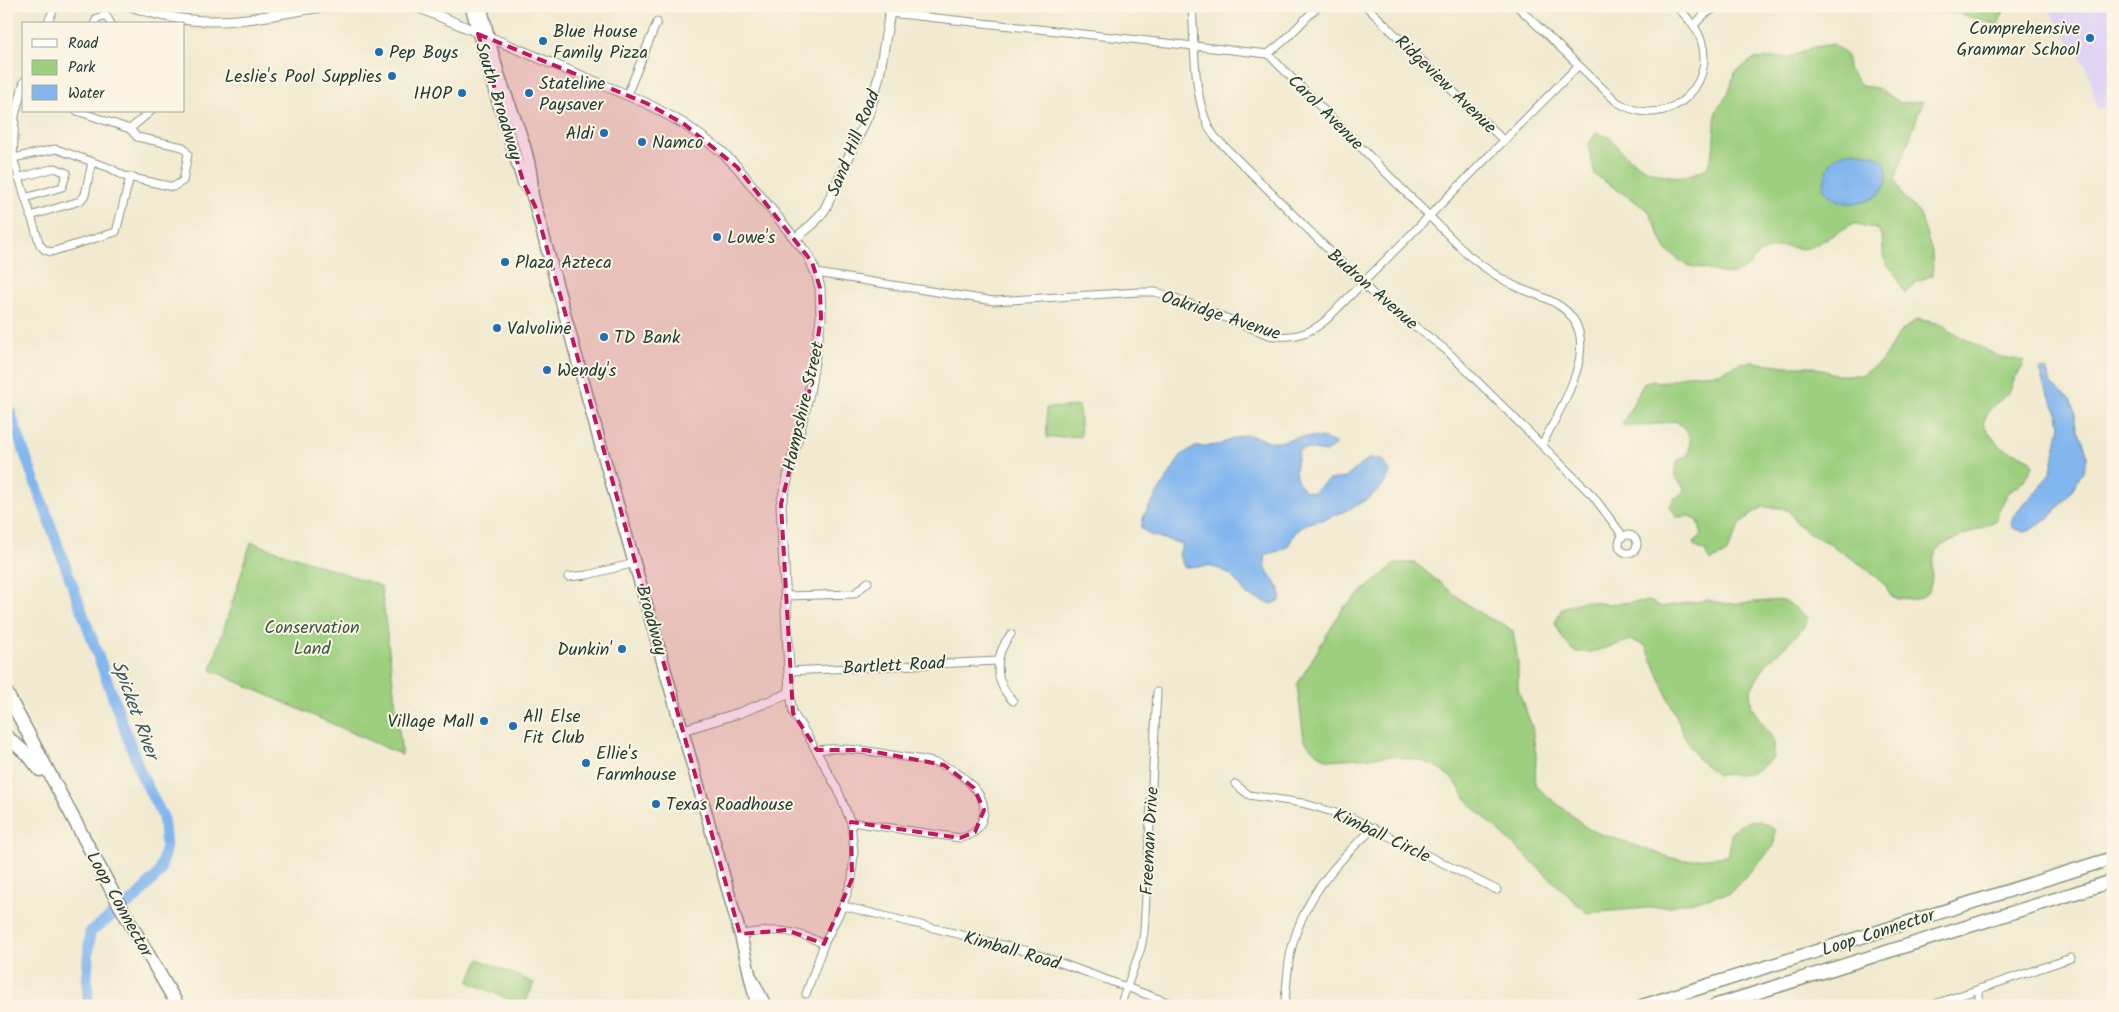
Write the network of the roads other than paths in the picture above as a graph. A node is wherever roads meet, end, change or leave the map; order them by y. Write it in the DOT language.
graph roads {
  1 [pos="54,6"];
  2 [pos="109,6"];
  3 [pos="131,6"];
  4 [pos="332,6"];
  5 [pos="415,6"];
  6 [pos="470,6"];
  7 [pos="481,6"];
  8 [pos="1192,6"];
  9 [pos="1318,6"];
  10 [pos="1366,6"];
  11 [pos="1518,6"];
  12 [pos="1676,6"];
  13 [pos="1719,6"];
  14 [pos="428,9"];
  15 [pos="891,10"];
  16 [pos="106,15"];
  17 [pos="183,21"];
  18 [pos="48,22"];
  19 [pos="95,22"];
  20 [pos="111,22"];
  21 [pos="657,22"];
  22 [pos="1694,25"];
  23 [pos="483,36"];
  24 [pos="1195,46"];
  25 [pos="1268,54"];
  26 [pos="1578,66"];
  27 [pos="22,92"];
  28 [pos="627,95"];
  29 [pos="80,112"];
  30 [pos="150,112"];
  31 [pos="130,130"];
  32 [pos="1504,141"];
  33 [pos="13,158"];
  34 [pos="92,162"];
  35 [pos="130,177"];
  36 [pos="18,178"];
  37 [pos="25,198"];
  38 [pos="30,216"];
  39 [pos="1430,216"];
  40 [pos="544,236"];
  41 [pos="796,238"];
  42 [pos="816,273"];
  43 [pos="1362,284"];
  44 [pos="1542,445"];
  45 [pos="1623,536"];
  46 [pos="635,563"];
  47 [pos="568,577"];
  48 [pos="868,582"];
  49 [pos="785,596"];
  50 [pos="1012,634"];
  51 [pos="998,661"];
  52 [pos="789,671"];
  53 [pos="6,692"];
  54 [pos="1157,692"];
  55 [pos="790,693"];
  56 [pos="1013,701"];
  57 [pos="683,730"];
  58 [pos="6,736"];
  59 [pos="817,750"];
  60 [pos="1235,784"];
  61 [pos="64,802"];
  62 [pos="851,822"];
  63 [pos="1374,828"];
  64 [pos="2113,858"];
  65 [pos="2113,881"];
  66 [pos="1497,890"];
  67 [pos="843,906"];
  68 [pos="740,934"];
  69 [pos="824,944"];
  70 [pos="2071,958"];
  71 [pos="751,978"];
  72 [pos="1126,987"];
  73 [pos="1979,989"];
  74 [pos="806,994"];
  75 [pos="178,1006"];
  76 [pos="757,1006"];
  77 [pos="765,1006"];
  78 [pos="1120,1006"];
  79 [pos="1178,1006"];
  80 [pos="1284,1006"];
  81 [pos="1642,1006"];
  82 [pos="1714,1006"];
  83 [pos="1929,1006"];
  84 [pos="1979,1006"];
  1 -- 18 [label="street"];
  2 -- 16 [label="street"];
  3 -- 17 [label="street"];
  4 -- 17 [label="street"];
  5 -- 14 [label="street, Hampshire Street"];
  6 -- 23 [label="main road, South Broadway"];
  7 -- 23 [label="main road, South Broadway"];
  8 -- 24 [label="street, Budron Avenue"];
  9 -- 25 [label="street"];
  10 -- 32 [label="street, Ridgeview Avenue"];
  11 -- 26 [label="street"];
  12 -- 22 [label="street"];
  13 -- 22 [label="street"];
  14 -- 23 [label="street, Hampshire Street"];
  15 -- 24 [label="street"];
  15 -- 41 [label="street, Sand Hill Road"];
  16 -- 19 [label="street"];
  16 -- 20 [label="street"];
  21 -- 28 [label="street"];
  22 -- 26 [label="street"];
  23 -- 28 [label="street, Hampshire Street"];
  23 -- 40 [label="main road, South Broadway"];
  24 -- 25 [label="street"];
  24 -- 43 [label="street, Budron Avenue"];
  25 -- 39 [label="street, Carol Avenue"];
  26 -- 32 [label="street, Oakridge Avenue"];
  27 -- 33 [label="street"];
  28 -- 41 [label="street, Hampshire Street"];
  29 -- 31 [label="street"];
  30 -- 31 [label="street"];
  31 -- 35 [label="street"];
  32 -- 39 [label="street, Oakridge Avenue"];
  33 -- 34 [label="street"];
  33 -- 36 [label="street"];
  34 -- 35 [label="street"];
  34 -- 38 [label="street"];
  35 -- 38 [label="street"];
  36 -- 37 [label="street"];
  36 -- 37 [label="street"];
  37 -- 38 [label="street"];
  39 -- 43 [label="street, Oakridge Avenue"];
  39 -- 44 [label="street, Carol Avenue"];
  40 -- 46 [label="main road, Broadway"];
  41 -- 42 [label="street, Hampshire Street"];
  42 -- 43 [label="street, Oakridge Avenue"];
  42 -- 49 [label="street, Hampshire Street"];
  43 -- 44 [label="street, Budron Avenue"];
  44 -- 45 [label="street, Budron Avenue"];
  46 -- 47 [label="street"];
  46 -- 57 [label="main road, Broadway"];
  48 -- 49 [label="street"];
  49 -- 52 [label="street, Hampshire Street"];
  50 -- 51 [label="street"];
  51 -- 52 [label="street, Bartlett Road"];
  51 -- 56 [label="street"];
  52 -- 55 [label="street, Hampshire Street"];
  53 -- 61 [label="highway"];
  54 -- 72 [label="street, Freeman Drive"];
  55 -- 57 [label="street"];
  55 -- 59 [label="street, Hampshire Street"];
  57 -- 68 [label="main road, Broadway"];
  58 -- 61 [label="highway"];
  59 -- 62 [label="street, Hampshire Street"];
  59 -- 62 [label="street"];
  60 -- 63 [label="street, Kimball Circle"];
  61 -- 75 [label="highway, Loop Connector"];
  62 -- 67 [label="street, Hampshire Street"];
  63 -- 66 [label="street, Kimball Circle"];
  63 -- 80 [label="street"];
  64 -- 81 [label="highway, Loop Connector"];
  65 -- 82 [label="highway, Loop Connector"];
  67 -- 69 [label="street, Hampshire Street"];
  67 -- 72 [label="street, Kimball Road"];
  68 -- 69 [label="street"];
  68 -- 71 [label="main road, Broadway"];
  69 -- 74 [label="street, Hampshire Street"];
  70 -- 73 [label="street"];
  71 -- 76 [label="main road, Broadway"];
  71 -- 77 [label="highway"];
  72 -- 78 [label="street, Freeman Drive"];
  72 -- 79 [label="street, Kimball Road"];
  73 -- 83 [label="street"];
  73 -- 84 [label="street"];
}
